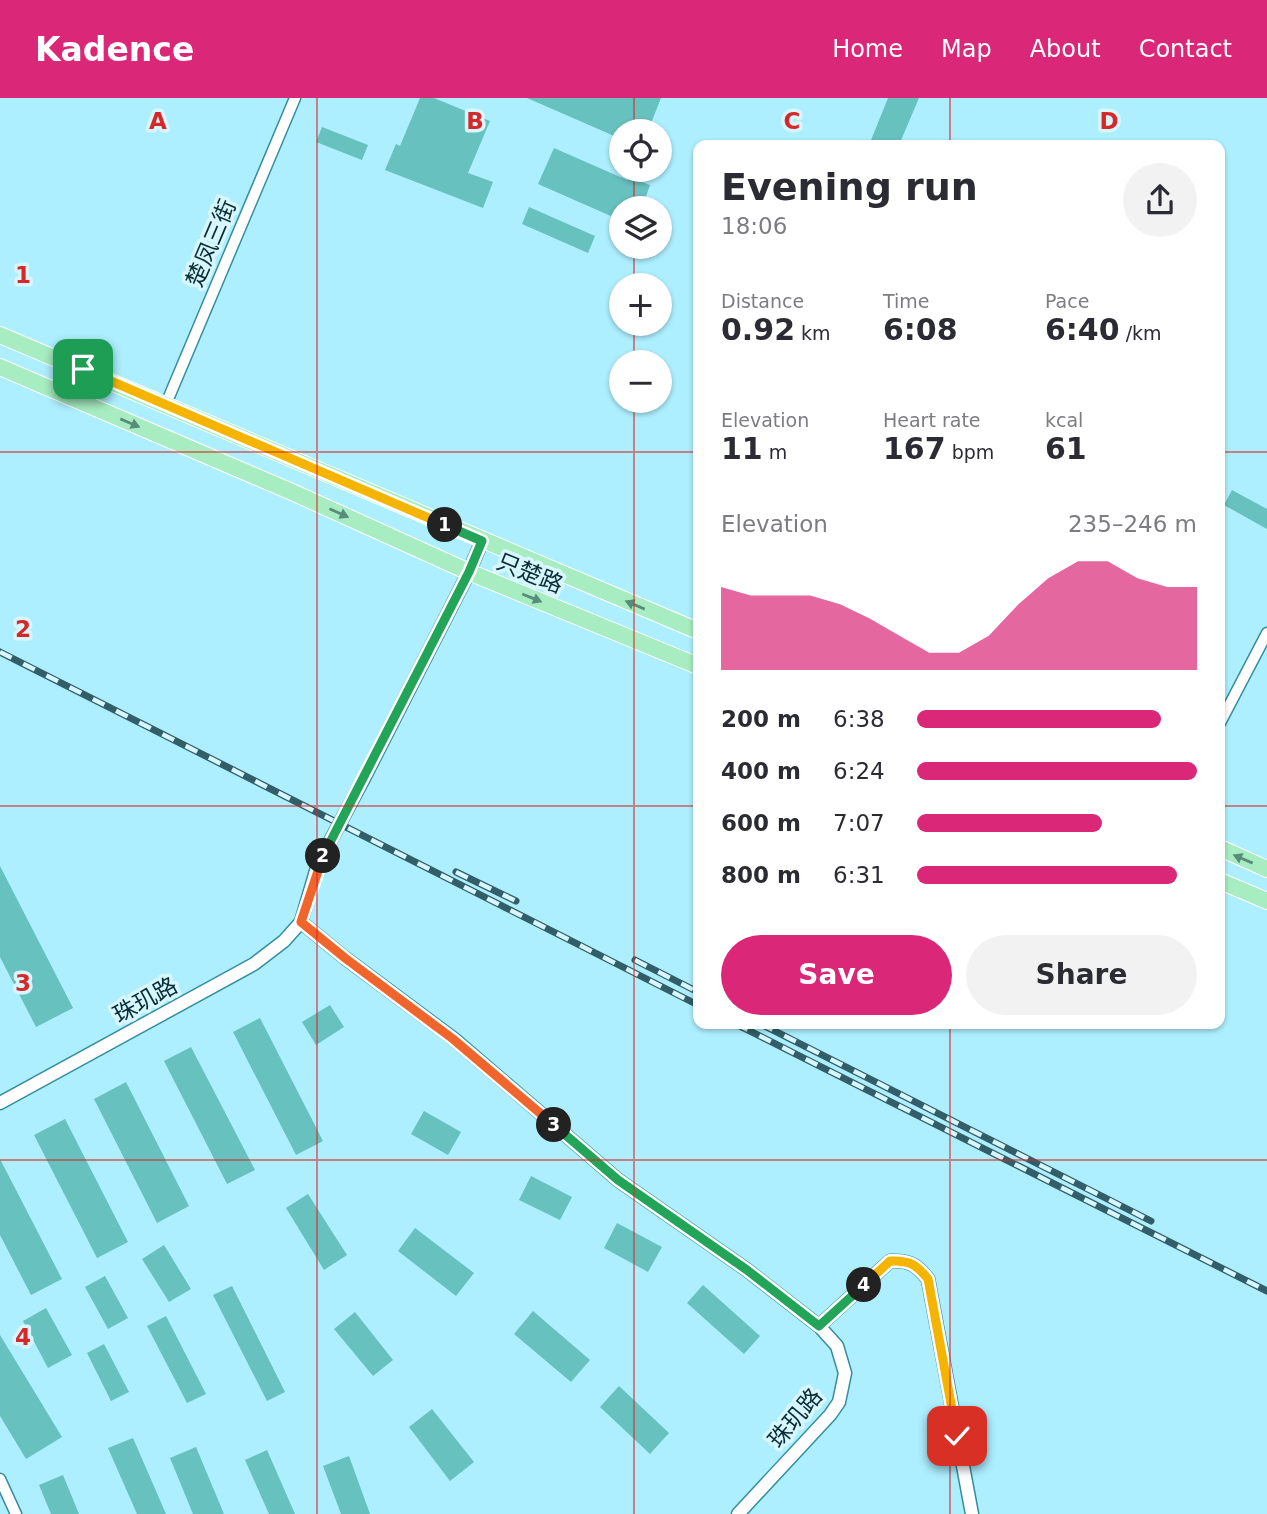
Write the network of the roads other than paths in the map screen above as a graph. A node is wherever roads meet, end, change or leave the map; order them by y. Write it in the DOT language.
graph roads {
  1 [pos="295,98"];
  2 [pos="0,335"];
  3 [pos="0,367"];
  4 [pos="166,404"];
  5 [pos="482,541"];
  6 [pos="469,572"];
  7 [pos="693,629"];
  8 [pos="1267,633"];
  9 [pos="693,664"];
  10 [pos="1225,713"];
  11 [pos="1225,850"];
  12 [pos="1267,869"];
  13 [pos="1225,883"];
  14 [pos="1267,901"];
  15 [pos="301,922"];
  16 [pos="0,1103"];
  17 [pos="819,1326"];
  18 [pos="0,1479"];
  19 [pos="16,1514"];
  20 [pos="738,1514"];
  21 [pos="972,1514"];
  1 -- 4 [label="street, 楚凤三街"];
  2 -- 4 [label="main road, 只楚路"];
  3 -- 6 [label="main road, 只楚路, one-way"];
  4 -- 5 [label="main road, 只楚路"];
  5 -- 6 [label="street, 珠玑路"];
  7 -- 5 [label="main road, 只楚路, one-way"];
  6 -- 9 [label="main road, 只楚路, one-way"];
  6 -- 15 [label="street, 珠玑路, bridge"];
  8 -- 10 [label="street"];
  12 -- 11 [label="main road, one-way"];
  13 -- 14 [label="main road"];
  15 -- 16 [label="street, 珠玑路"];
  15 -- 17 [label="street, 珠玑路"];
  17 -- 20 [label="street, 珠玑路"];
  17 -- 21 [label="street"];
  18 -- 19 [label="street"];
}
